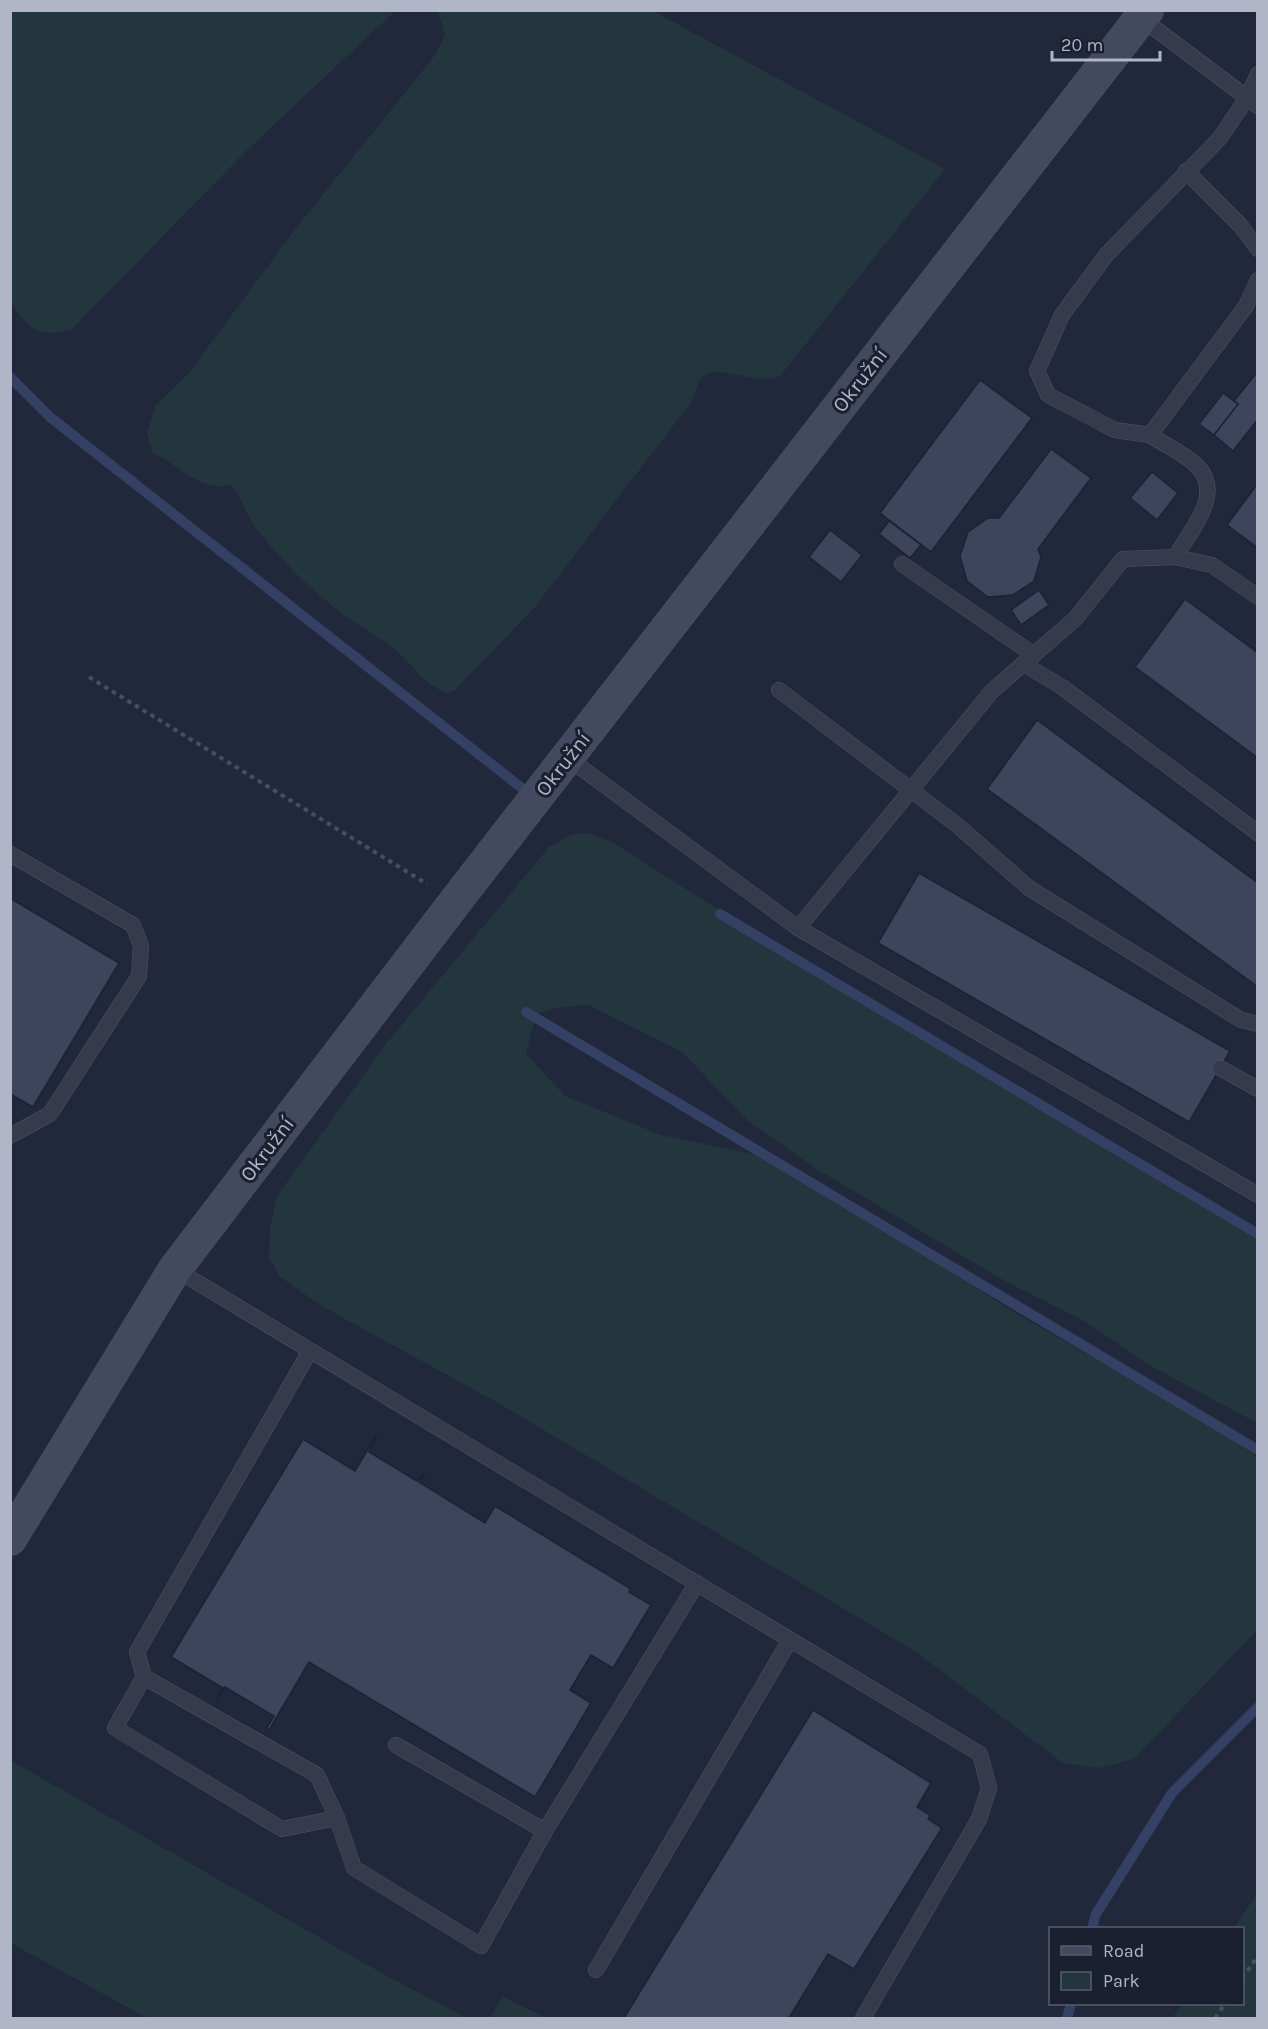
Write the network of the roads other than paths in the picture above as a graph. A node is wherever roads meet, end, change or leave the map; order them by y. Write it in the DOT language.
graph roads {
  1 [pos="1144,14"];
  2 [pos="1257,74"];
  3 [pos="1252,102"];
  4 [pos="1186,171"];
  5 [pos="1257,249"];
  6 [pos="1257,280"];
  7 [pos="1150,435"];
  8 [pos="1175,557"];
  9 [pos="902,564"];
  10 [pos="1257,597"];
  11 [pos="1029,660"];
  12 [pos="779,690"];
  13 [pos="568,758"];
  14 [pos="910,791"];
  15 [pos="1257,833"];
  16 [pos="10,854"];
  17 [pos="798,928"];
  18 [pos="1257,1024"];
  19 [pos="1220,1068"];
  20 [pos="1257,1089"];
  21 [pos="10,1136"];
  22 [pos="1257,1195"];
  23 [pos="175,1269"];
  24 [pos="310,1351"];
  25 [pos="10,1539"];
  26 [pos="697,1583"];
  27 [pos="790,1640"];
  28 [pos="144,1677"];
  29 [pos="396,1745"];
  30 [pos="337,1818"];
  31 [pos="545,1831"];
  32 [pos="596,1970"];
  33 [pos="863,2019"];
  1 -- 3 [label="lane"];
  1 -- 13 [label="main road, Okružní"];
  2 -- 3 [label="lane"];
  3 -- 4 [label="lane"];
  4 -- 5 [label="lane"];
  4 -- 7 [label="lane"];
  6 -- 7 [label="lane"];
  7 -- 8 [label="lane"];
  8 -- 10 [label="lane"];
  8 -- 11 [label="lane"];
  9 -- 11 [label="lane"];
  11 -- 14 [label="lane"];
  11 -- 15 [label="lane"];
  12 -- 14 [label="lane"];
  13 -- 17 [label="lane"];
  13 -- 23 [label="main road, Okružní"];
  14 -- 17 [label="lane"];
  14 -- 18 [label="lane"];
  16 -- 21 [label="lane"];
  17 -- 22 [label="lane"];
  19 -- 20 [label="lane"];
  23 -- 24 [label="lane"];
  23 -- 25 [label="main road, Okružní"];
  24 -- 26 [label="lane"];
  24 -- 28 [label="lane"];
  26 -- 27 [label="lane"];
  26 -- 31 [label="lane"];
  27 -- 32 [label="lane"];
  27 -- 33 [label="lane"];
  28 -- 30 [label="lane"];
  28 -- 30 [label="lane"];
  29 -- 31 [label="lane"];
  30 -- 31 [label="lane"];
}
